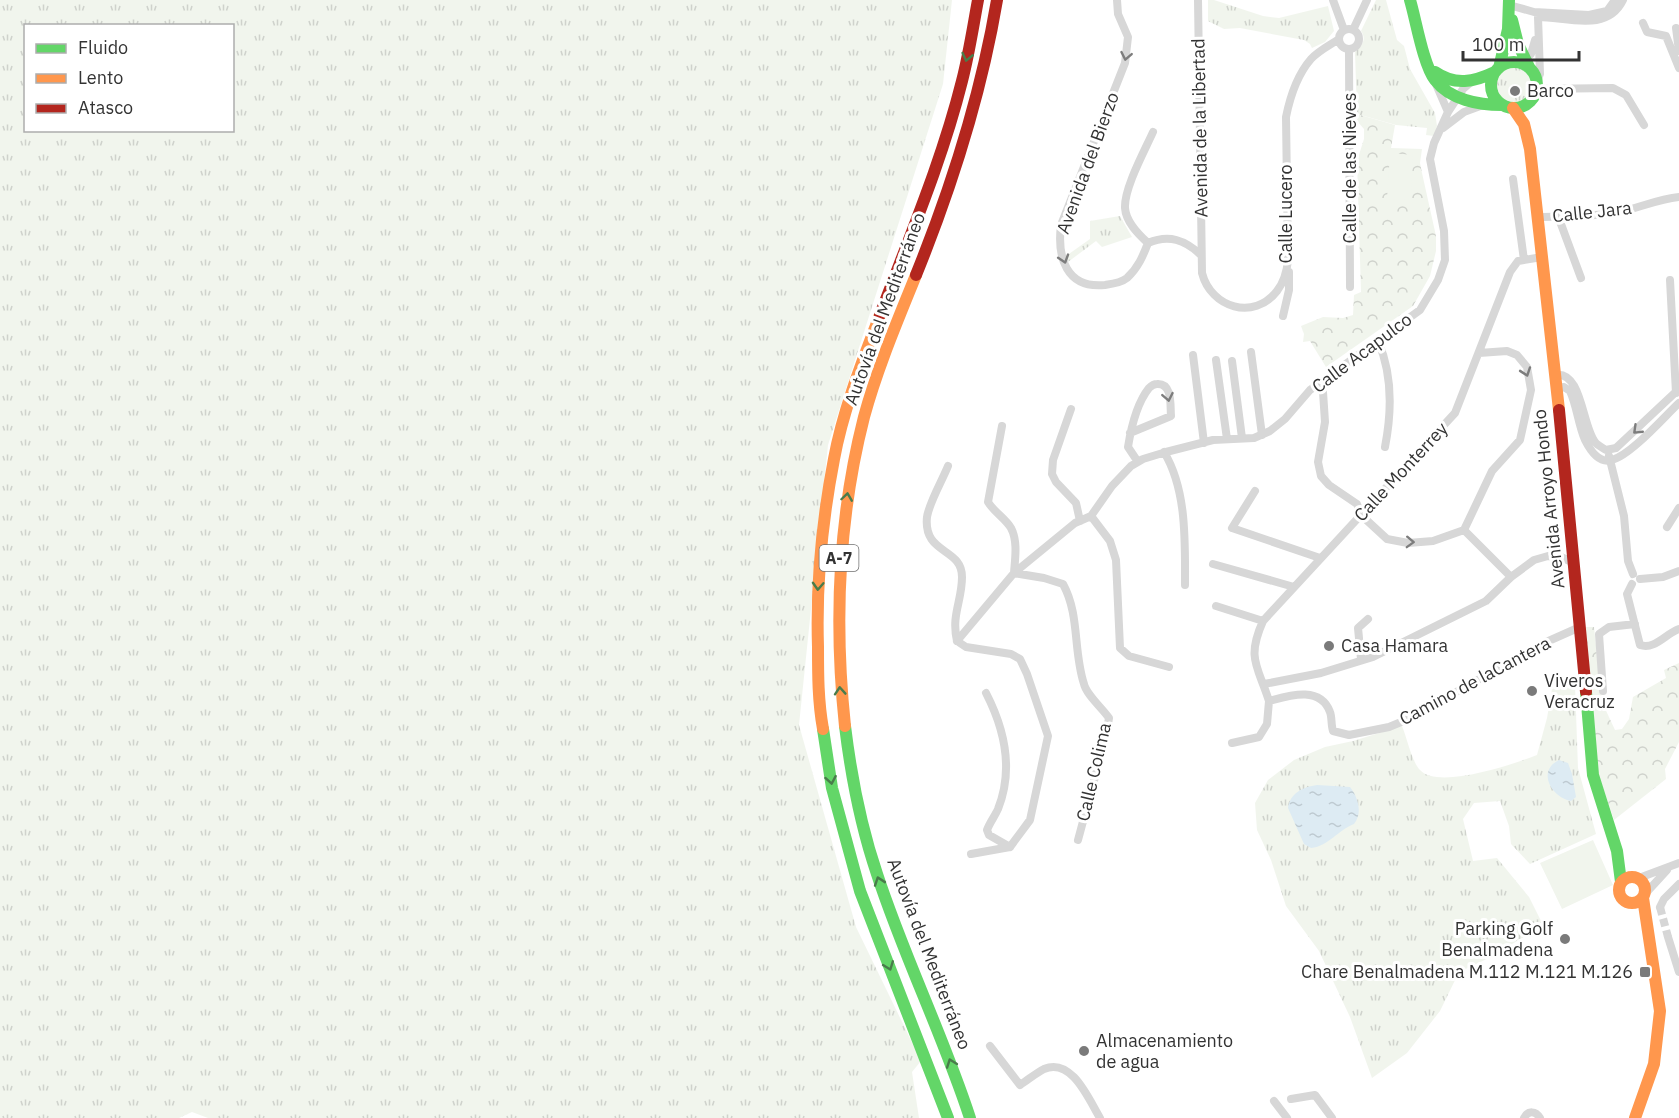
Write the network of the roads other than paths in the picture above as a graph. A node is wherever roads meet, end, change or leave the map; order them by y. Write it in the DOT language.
graph roads {
  1 [pos="978,0"];
  2 [pos="997,0"];
  3 [pos="1117,0"];
  4 [pos="1198,0"];
  5 [pos="1333,0"];
  6 [pos="1367,0"];
  7 [pos="1410,0"];
  8 [pos="1615,0"];
  9 [pos="1623,0"];
  10 [pos="1509,3"];
  11 [pos="1534,12"];
  12 [pos="1643,23"];
  13 [pos="1676,28"];
  14 [pos="1348,30"];
  15 [pos="1339,39"];
  16 [pos="1349,50"];
  17 [pos="1679,51"];
  18 [pos="1426,57"];
  19 [pos="1524,62"];
  20 [pos="1679,68"];
  21 [pos="1497,70"];
  22 [pos="1434,79"];
  23 [pos="1471,82"];
  24 [pos="1537,85"];
  25 [pos="1458,97"];
  26 [pos="1531,101"];
  27 [pos="1483,105"];
  28 [pos="1508,106"];
  29 [pos="1448,111"];
  30 [pos="1644,125"];
  31 [pos="1441,130"];
  32 [pos="1153,132"];
  33 [pos="1529,139"];
  34 [pos="1513,179"];
  35 [pos="1679,197"];
  36 [pos="1558,216"];
  37 [pos="1538,217"];
  38 [pos="1148,243"];
  39 [pos="1201,255"];
  40 [pos="1542,257"];
  41 [pos="1288,260"];
  42 [pos="1524,260"];
  43 [pos="1581,278"];
  44 [pos="1670,280"];
  45 [pos="1350,287"];
  46 [pos="1283,316"];
  47 [pos="1378,341"];
  48 [pos="1251,352"];
  49 [pos="1479,353"];
  50 [pos="1193,355"];
  51 [pos="1216,360"];
  52 [pos="1232,361"];
  53 [pos="1555,375"];
  54 [pos="1320,383"];
  55 [pos="1556,389"];
  56 [pos="1678,393"];
  57 [pos="1679,403"];
  58 [pos="1071,409"];
  59 [pos="1002,426"];
  60 [pos="1130,433"];
  61 [pos="1262,435"];
  62 [pos="1242,438"];
  63 [pos="1227,439"];
  64 [pos="1204,442"];
  65 [pos="1385,447"];
  66 [pos="1606,450"];
  67 [pos="1164,452"];
  68 [pos="1601,460"];
  69 [pos="1611,460"];
  70 [pos="1138,462"];
  71 [pos="948,466"];
  72 [pos="1613,476"];
  73 [pos="1255,491"];
  74 [pos="1679,508"];
  75 [pos="1361,515"];
  76 [pos="1091,516"];
  77 [pos="1080,521"];
  78 [pos="1667,527"];
  79 [pos="1464,530"];
  80 [pos="1320,558"];
  81 [pos="1574,563"];
  82 [pos="1213,564"];
  83 [pos="1679,571"];
  84 [pos="1014,573"];
  85 [pos="1511,577"];
  86 [pos="1635,579"];
  87 [pos="1185,585"];
  88 [pos="1294,587"];
  89 [pos="1216,606"];
  90 [pos="1368,619"];
  91 [pos="1263,621"];
  92 [pos="1635,624"];
  93 [pos="1580,627"];
  94 [pos="1679,629"];
  95 [pos="957,641"];
  96 [pos="1362,659"];
  97 [pos="1169,668"];
  98 [pos="1263,684"];
  99 [pos="1603,691"];
  100 [pos="986,693"];
  101 [pos="1269,701"];
  102 [pos="1232,743"];
  103 [pos="1078,840"];
  104 [pos="1010,847"];
  105 [pos="1617,851"];
  106 [pos="971,854"];
  107 [pos="1679,863"];
  108 [pos="1669,868"];
  109 [pos="1637,877"];
  110 [pos="1621,882"];
  111 [pos="1679,884"];
  112 [pos="1644,896"];
  113 [pos="1629,903"];
  114 [pos="1660,907"];
  115 [pos="1668,937"];
  116 [pos="1648,939"];
  117 [pos="1679,972"];
  118 [pos="990,1046"];
  119 [pos="1291,1099"];
  120 [pos="1274,1101"];
  121 [pos="948,1118"];
  122 [pos="970,1118"];
  123 [pos="1100,1118"];
  124 [pos="1287,1118"];
  125 [pos="1332,1118"];
  126 [pos="1524,1118"];
  127 [pos="1540,1118"];
  128 [pos="1635,1118"];
  1 -- 121 [label="main road, Autovía del Mediterráneo / A-7, one-way"];
  122 -- 2 [label="main road, Autovía del Mediterráneo / A-7, one-way"];
  3 -- 38 [label="street, Avenida del Bierzo, one-way"];
  4 -- 39 [label="street, Avenida de la Libertad"];
  5 -- 14 [label="street"];
  6 -- 14 [label="street"];
  7 -- 18 [label="main road"];
  8 -- 11 [label="street"];
  9 -- 24 [label="street"];
  10 -- 11 [label="street"];
  10 -- 19 [label="main road"];
  10 -- 21 [label="main road"];
  11 -- 19 [label="street"];
  12 -- 20 [label="street"];
  13 -- 17 [label="street"];
  14 -- 15 [label="street"];
  14 -- 16 [label="street"];
  15 -- 16 [label="street"];
  15 -- 41 [label="street, Calle Lucero"];
  16 -- 45 [label="street, Calle de las Nieves"];
  18 -- 22 [label="main road"];
  18 -- 23 [label="main road"];
  19 -- 21 [label="main road"];
  19 -- 24 [label="main road"];
  21 -- 23 [label="main road"];
  21 -- 28 [label="main road"];
  22 -- 25 [label="main road"];
  22 -- 29 [label="street"];
  23 -- 25 [label="street, Calle Acapulco"];
  24 -- 26 [label="main road"];
  24 -- 30 [label="street"];
  25 -- 27 [label="main road"];
  25 -- 29 [label="street, Calle Acapulco"];
  26 -- 28 [label="main road"];
  26 -- 33 [label="main road, Avenida Arroyo Hondo"];
  27 -- 28 [label="main road"];
  27 -- 31 [label="street"];
  28 -- 33 [label="main road, Avenida Arroyo Hondo"];
  29 -- 31 [label="street, Calle Acapulco"];
  31 -- 47 [label="street, Calle Acapulco"];
  32 -- 38 [label="street"];
  33 -- 37 [label="main road, Avenida Arroyo Hondo"];
  34 -- 42 [label="street"];
  35 -- 36 [label="street, Calle Jara"];
  36 -- 37 [label="street, Calle Jara"];
  36 -- 43 [label="street"];
  37 -- 40 [label="main road, Avenida Arroyo Hondo"];
  38 -- 39 [label="street"];
  39 -- 41 [label="street, Calle Lucero"];
  40 -- 42 [label="street"];
  40 -- 53 [label="main road, Avenida Arroyo Hondo"];
  41 -- 46 [label="street"];
  42 -- 49 [label="street, Calle Monterrey"];
  44 -- 56 [label="street"];
  47 -- 54 [label="street, Calle Acapulco"];
  47 -- 65 [label="street"];
  48 -- 61 [label="street"];
  49 -- 75 [label="street, Calle Monterrey"];
  49 -- 79 [label="street, one-way"];
  50 -- 64 [label="street"];
  51 -- 63 [label="street"];
  52 -- 62 [label="street"];
  53 -- 55 [label="main road, Avenida Arroyo Hondo"];
  53 -- 66 [label="street"];
  54 -- 61 [label="street, Calle Acapulco"];
  54 -- 75 [label="street"];
  55 -- 68 [label="street"];
  55 -- 81 [label="main road, Avenida Arroyo Hondo"];
  56 -- 66 [label="street, one-way"];
  57 -- 69 [label="street"];
  58 -- 77 [label="street"];
  59 -- 84 [label="street"];
  60 -- 60 [label="street, one-way"];
  60 -- 70 [label="street"];
  61 -- 62 [label="street, Calle Acapulco"];
  62 -- 63 [label="street, Calle Acapulco"];
  63 -- 64 [label="street, Calle Acapulco"];
  64 -- 67 [label="street, Calle Acapulco"];
  66 -- 69 [label="street"];
  67 -- 70 [label="street, Calle Acapulco"];
  67 -- 87 [label="street"];
  68 -- 69 [label="street"];
  68 -- 72 [label="street"];
  69 -- 72 [label="street"];
  70 -- 76 [label="street, Calle Acapulco"];
  71 -- 95 [label="street"];
  72 -- 86 [label="street"];
  73 -- 80 [label="street"];
  74 -- 78 [label="street"];
  75 -- 79 [label="street, one-way"];
  75 -- 80 [label="street, Calle Monterrey"];
  76 -- 77 [label="street"];
  76 -- 97 [label="street"];
  77 -- 84 [label="street"];
  79 -- 85 [label="street"];
  80 -- 88 [label="street, Calle Monterrey"];
  81 -- 85 [label="street"];
  81 -- 93 [label="main road, Avenida Arroyo Hondo"];
  82 -- 88 [label="street"];
  83 -- 86 [label="street"];
  84 -- 95 [label="street"];
  84 -- 103 [label="street, Calle Colima"];
  85 -- 96 [label="street"];
  86 -- 92 [label="street"];
  88 -- 91 [label="street, Calle Monterrey"];
  89 -- 91 [label="street"];
  90 -- 96 [label="street"];
  91 -- 98 [label="street, Calle Monterrey"];
  92 -- 94 [label="street"];
  92 -- 99 [label="street"];
  93 -- 101 [label="street, Camino de laCantera"];
  93 -- 105 [label="main road, Avenida Arroyo Hondo"];
  95 -- 104 [label="street"];
  96 -- 98 [label="street"];
  98 -- 101 [label="street"];
  100 -- 104 [label="street"];
  101 -- 102 [label="street"];
  104 -- 106 [label="street"];
  105 -- 109 [label="main road, Avenida Arroyo Hondo"];
  105 -- 110 [label="main road, Avenida Arroyo Hondo"];
  107 -- 108 [label="street"];
  108 -- 109 [label="street"];
  108 -- 112 [label="street"];
  109 -- 110 [label="main road"];
  109 -- 112 [label="main road"];
  110 -- 113 [label="main road"];
  111 -- 114 [label="street"];
  112 -- 113 [label="main road"];
  112 -- 116 [label="main road"];
  113 -- 116 [label="main road"];
  115 -- 117 [label="street"];
  116 -- 128 [label="main road"];
  118 -- 123 [label="street"];
  119 -- 125 [label="street"];
  120 -- 124 [label="street"];
  126 -- 127 [label="street"];
}
